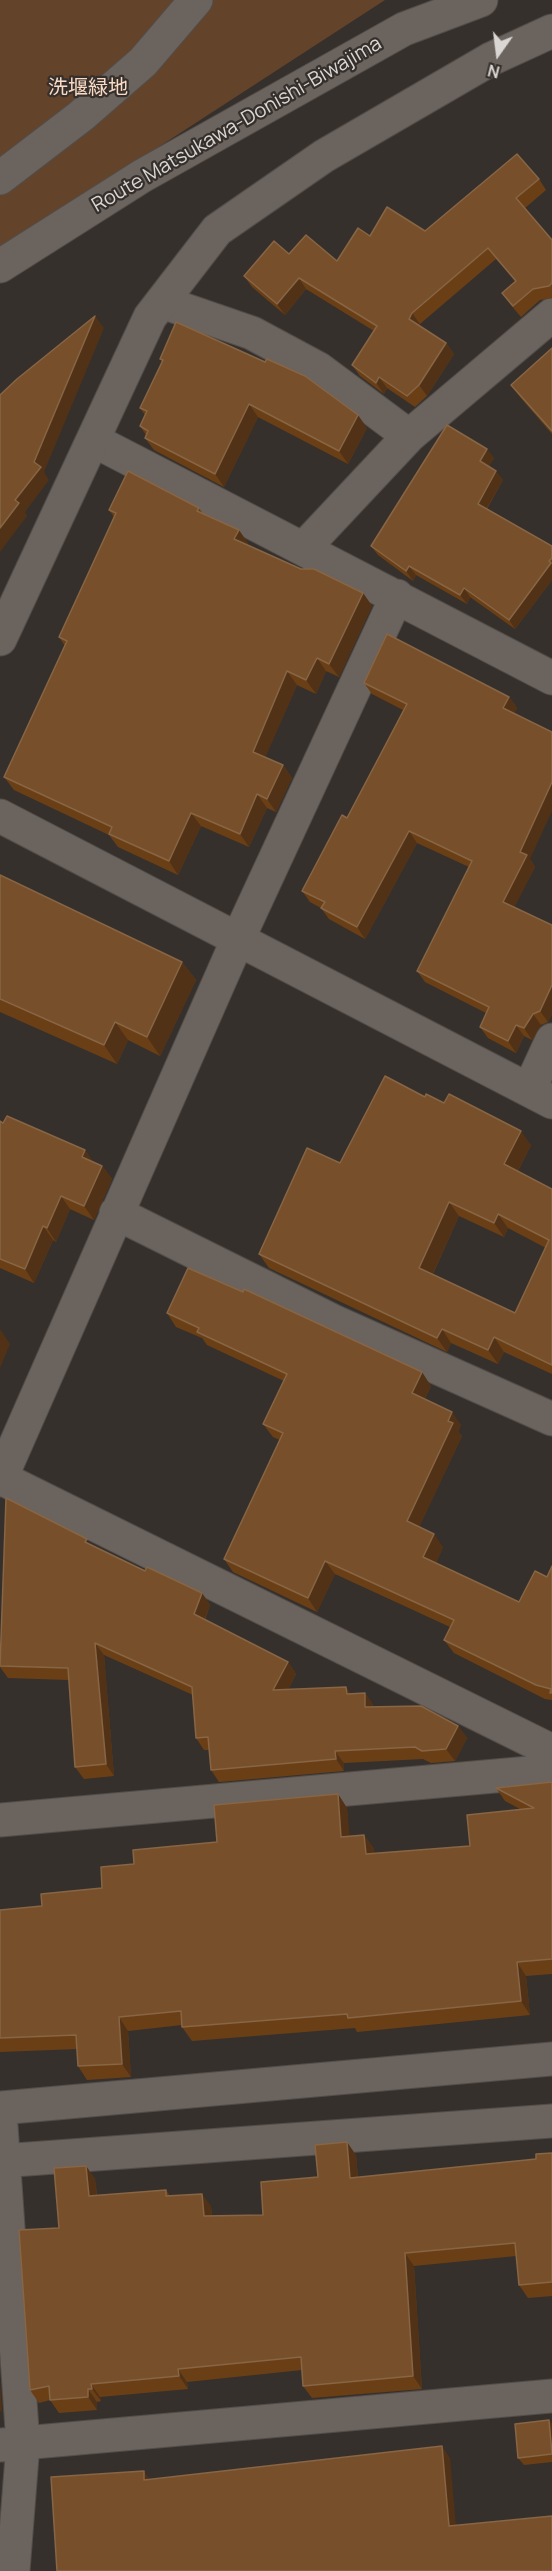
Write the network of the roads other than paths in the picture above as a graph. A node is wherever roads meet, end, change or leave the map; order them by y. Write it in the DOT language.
graph roads {
  1 [pos="196,0"];
  2 [pos="481,0"];
  3 [pos="552,31"];
  4 [pos="0,178"];
  5 [pos="0,266"];
  6 [pos="162,302"];
  7 [pos="552,315"];
  8 [pos="409,436"];
  9 [pos="93,440"];
  10 [pos="303,549"];
  11 [pos="397,596"];
  12 [pos="0,639"];
  13 [pos="552,678"];
  14 [pos="0,816"];
  15 [pos="238,939"];
  16 [pos="552,1040"];
  17 [pos="540,1096"];
  18 [pos="116,1213"];
  19 [pos="552,1419"];
  20 [pos="1,1479"];
  21 [pos="552,1751"];
  22 [pos="552,1771"];
  23 [pos="0,1821"];
  24 [pos="552,2060"];
  25 [pos="0,2110"];
  26 [pos="552,2121"];
  27 [pos="2,2161"];
  28 [pos="552,2396"];
  29 [pos="11,2444"];
  30 [pos="13,2571"];
  1 -- 4 [label="street"];
  2 -- 5 [label="street, Route Matsukawa-Donishi-Biwajima"];
  3 -- 6 [label="street"];
  6 -- 8 [label="street"];
  6 -- 9 [label="street"];
  7 -- 8 [label="street"];
  8 -- 10 [label="street"];
  9 -- 10 [label="street"];
  9 -- 12 [label="street"];
  10 -- 11 [label="street"];
  11 -- 13 [label="street"];
  11 -- 15 [label="street"];
  14 -- 15 [label="street"];
  15 -- 17 [label="street"];
  15 -- 18 [label="street"];
  16 -- 17 [label="street"];
  18 -- 19 [label="street"];
  18 -- 20 [label="street"];
  20 -- 21 [label="street"];
  22 -- 23 [label="street"];
  24 -- 25 [label="street"];
  25 -- 27 [label="street"];
  26 -- 27 [label="street"];
  27 -- 29 [label="street"];
  28 -- 29 [label="street"];
  29 -- 30 [label="street"];
}
